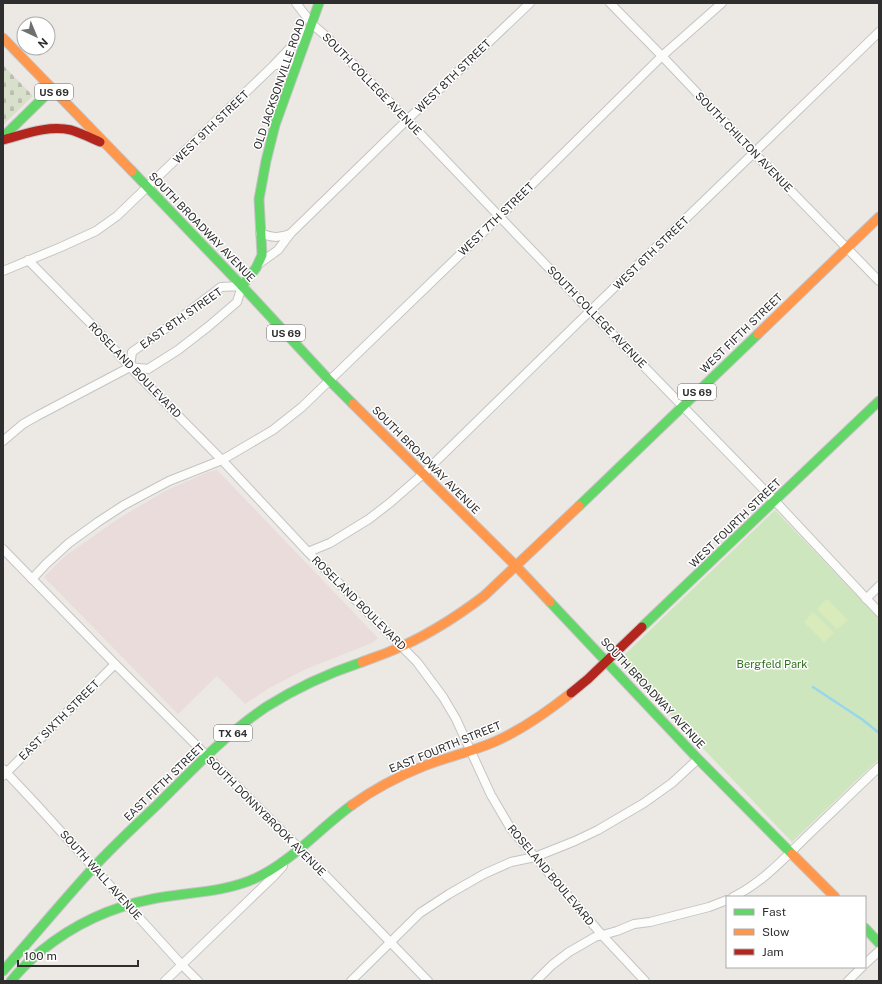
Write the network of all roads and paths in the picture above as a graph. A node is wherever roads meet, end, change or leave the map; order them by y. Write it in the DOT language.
graph roads {
  1 [pos="296,3"];
  2 [pos="319,3"];
  3 [pos="530,3"];
  4 [pos="610,3"];
  5 [pos="722,3"];
  6 [pos="312,24"];
  7 [pos="879,32"];
  8 [pos="3,38"];
  9 [pos="662,56"];
  10 [pos="297,64"];
  11 [pos="273,66"];
  12 [pos="52,89"];
  13 [pos="407,120"];
  14 [pos="3,138"];
  15 [pos="106,144"];
  16 [pos="754,153"];
  17 [pos="148,187"];
  18 [pos="500,216"];
  19 [pos="879,217"];
  20 [pos="260,233"];
  21 [pos="290,234"];
  22 [pos="847,248"];
  23 [pos="28,260"];
  24 [pos="260,263"];
  25 [pos="3,271"];
  26 [pos="879,281"];
  27 [pos="242,286"];
  28 [pos="590,311"];
  29 [pos="130,367"];
  30 [pos="330,380"];
  31 [pos="879,401"];
  32 [pos="683,405"];
  33 [pos="3,440"];
  34 [pos="222,460"];
  35 [pos="423,474"];
  36 [pos="775,501"];
  37 [pos="3,549"];
  38 [pos="308,552"];
  39 [pos="516,566"];
  40 [pos="32,579"];
  41 [pos="879,586"];
  42 [pos="866,599"];
  43 [pos="879,612"];
  44 [pos="402,647"];
  45 [pos="607,662"];
  46 [pos="115,664"];
  47 [pos="470,751"];
  48 [pos="207,756"];
  49 [pos="698,759"];
  50 [pos="879,767"];
  51 [pos="4,773"];
  52 [pos="300,849"];
  53 [pos="791,852"];
  54 [pos="292,855"];
  55 [pos="535,857"];
  56 [pos="94,867"];
  57 [pos="735,896"];
  58 [pos="834,896"];
  59 [pos="726,900"];
  60 [pos="128,905"];
  61 [pos="866,929"];
  62 [pos="602,935"];
  63 [pos="390,942"];
  64 [pos="879,943"];
  65 [pos="879,951"];
  66 [pos="866,963"];
  67 [pos="182,965"];
  68 [pos="861,968"];
  69 [pos="3,971"];
  70 [pos="11,981"];
  71 [pos="165,981"];
  72 [pos="198,981"];
  73 [pos="351,981"];
  74 [pos="428,981"];
  75 [pos="536,981"];
  76 [pos="645,981"];
  77 [pos="848,981"];
  1 -- 6 [label="street, SOUTH COLLEGE AVENUE"];
  2 -- 6 [label="main road, OLD JACKSONVILLE ROAD"];
  3 -- 13 [label="street, WEST 8TH STREET"];
  4 -- 9 [label="street, SOUTH CHILTON AVENUE"];
  5 -- 9 [label="street, WEST 7TH STREET"];
  6 -- 10 [label="main road, OLD JACKSONVILLE ROAD"];
  6 -- 11 [label="street, WEST 9TH STREET"];
  6 -- 13 [label="street, SOUTH COLLEGE AVENUE"];
  7 -- 16 [label="street, WEST 6TH STREET"];
  8 -- 12 [label="main road, SOUTH BROADWAY AVENUE / US 69"];
  9 -- 16 [label="street, SOUTH CHILTON AVENUE"];
  9 -- 18 [label="street, WEST 7TH STREET"];
  10 -- 11 [label="street"];
  10 -- 20 [label="main road, OLD JACKSONVILLE ROAD"];
  11 -- 17 [label="street, WEST 9TH STREET"];
  12 -- 14 [label="main road"];
  12 -- 15 [label="main road, SOUTH BROADWAY AVENUE / US 69"];
  13 -- 18 [label="street, SOUTH COLLEGE AVENUE"];
  13 -- 21 [label="street, WEST 8TH STREET"];
  14 -- 15 [label="main road"];
  15 -- 17 [label="main road, SOUTH BROADWAY AVENUE / US 69"];
  16 -- 22 [label="street, SOUTH CHILTON AVENUE"];
  16 -- 28 [label="street, WEST 6TH STREET"];
  17 -- 23 [label="street, WEST 9TH STREET"];
  17 -- 27 [label="main road, SOUTH BROADWAY AVENUE / US 69"];
  18 -- 28 [label="street, SOUTH COLLEGE AVENUE"];
  18 -- 30 [label="street, WEST 7TH STREET"];
  19 -- 22 [label="main road, WEST FIFTH STREET / US 69"];
  20 -- 21 [label="street"];
  20 -- 24 [label="main road, OLD JACKSONVILLE ROAD"];
  21 -- 24 [label="street, WEST 8TH STREET"];
  22 -- 26 [label="street, SOUTH CHILTON AVENUE"];
  22 -- 32 [label="main road, WEST FIFTH STREET / US 69"];
  23 -- 25 [label="street, WEST 9TH STREET"];
  23 -- 29 [label="street, ROSELAND BOULEVARD"];
  24 -- 27 [label="main road"];
  27 -- 29 [label="street, EAST 8TH STREET"];
  27 -- 29 [label="street, EAST 8TH STREET"];
  27 -- 30 [label="main road, SOUTH BROADWAY AVENUE / US 69"];
  28 -- 32 [label="street, SOUTH COLLEGE AVENUE"];
  28 -- 35 [label="street, WEST 6TH STREET"];
  29 -- 33 [label="street"];
  29 -- 34 [label="street, ROSELAND BOULEVARD"];
  30 -- 34 [label="street, WEST 7TH STREET"];
  30 -- 35 [label="main road, SOUTH BROADWAY AVENUE / US 69"];
  31 -- 36 [label="main road, WEST FOURTH STREET"];
  32 -- 36 [label="street, SOUTH COLLEGE AVENUE"];
  32 -- 39 [label="main road, WEST FIFTH STREET / US 69"];
  34 -- 38 [label="street, ROSELAND BOULEVARD"];
  34 -- 40 [label="street, WEST 7TH STREET"];
  35 -- 38 [label="street, WEST 6TH STREET"];
  35 -- 39 [label="main road, SOUTH BROADWAY AVENUE / US 69"];
  36 -- 42 [label="street, SOUTH COLLEGE AVENUE"];
  36 -- 45 [label="main road, WEST FOURTH STREET"];
  37 -- 40 [label="street, SOUTH DONNYBROOK AVENUE"];
  38 -- 44 [label="street, ROSELAND BOULEVARD"];
  39 -- 44 [label="main road, EAST FIFTH STREET / TX 64"];
  39 -- 45 [label="main road, SOUTH BROADWAY AVENUE / US 69"];
  40 -- 46 [label="street, SOUTH DONNYBROOK AVENUE"];
  41 -- 42 [label="street"];
  42 -- 43 [label="street, SOUTH COLLEGE AVENUE"];
  44 -- 47 [label="street, ROSELAND BOULEVARD"];
  44 -- 48 [label="main road, EAST FIFTH STREET / TX 64"];
  45 -- 47 [label="main road, EAST FOURTH STREET"];
  45 -- 49 [label="main road, SOUTH BROADWAY AVENUE"];
  46 -- 48 [label="street, SOUTH DONNYBROOK AVENUE"];
  46 -- 51 [label="street, EAST SIXTH STREET"];
  47 -- 52 [label="main road, EAST FOURTH STREET"];
  47 -- 55 [label="street, ROSELAND BOULEVARD"];
  48 -- 52 [label="street, SOUTH DONNYBROOK AVENUE"];
  48 -- 56 [label="main road, EAST FIFTH STREET / TX 64"];
  49 -- 53 [label="main road, SOUTH BROADWAY AVENUE"];
  49 -- 55 [label="street"];
  50 -- 53 [label="street"];
  51 -- 56 [label="street, SOUTH WALL AVENUE"];
  52 -- 54 [label="main road, EAST FOURTH STREET"];
  52 -- 63 [label="street, SOUTH DONNYBROOK AVENUE"];
  53 -- 57 [label="street"];
  53 -- 58 [label="main road, SOUTH BROADWAY AVENUE"];
  54 -- 60 [label="main road, EAST FOURTH STREET"];
  54 -- 67 [label="street, EAST FOURTH STREET"];
  55 -- 62 [label="street, ROSELAND BOULEVARD"];
  55 -- 63 [label="street"];
  56 -- 60 [label="street, SOUTH WALL AVENUE"];
  56 -- 69 [label="main road, EAST FIFTH STREET / TX 64"];
  59 -- 62 [label="street"];
  60 -- 67 [label="street, SOUTH WALL AVENUE"];
  60 -- 70 [label="main road"];
  61 -- 64 [label="main road"];
  62 -- 75 [label="street"];
  62 -- 76 [label="street, ROSELAND BOULEVARD"];
  63 -- 73 [label="street"];
  63 -- 74 [label="street, SOUTH DONNYBROOK AVENUE"];
  65 -- 66 [label="street"];
  67 -- 71 [label="street, EAST FOURTH STREET"];
  67 -- 72 [label="street, SOUTH WALL AVENUE"];
  68 -- 77 [label="street"];
}
